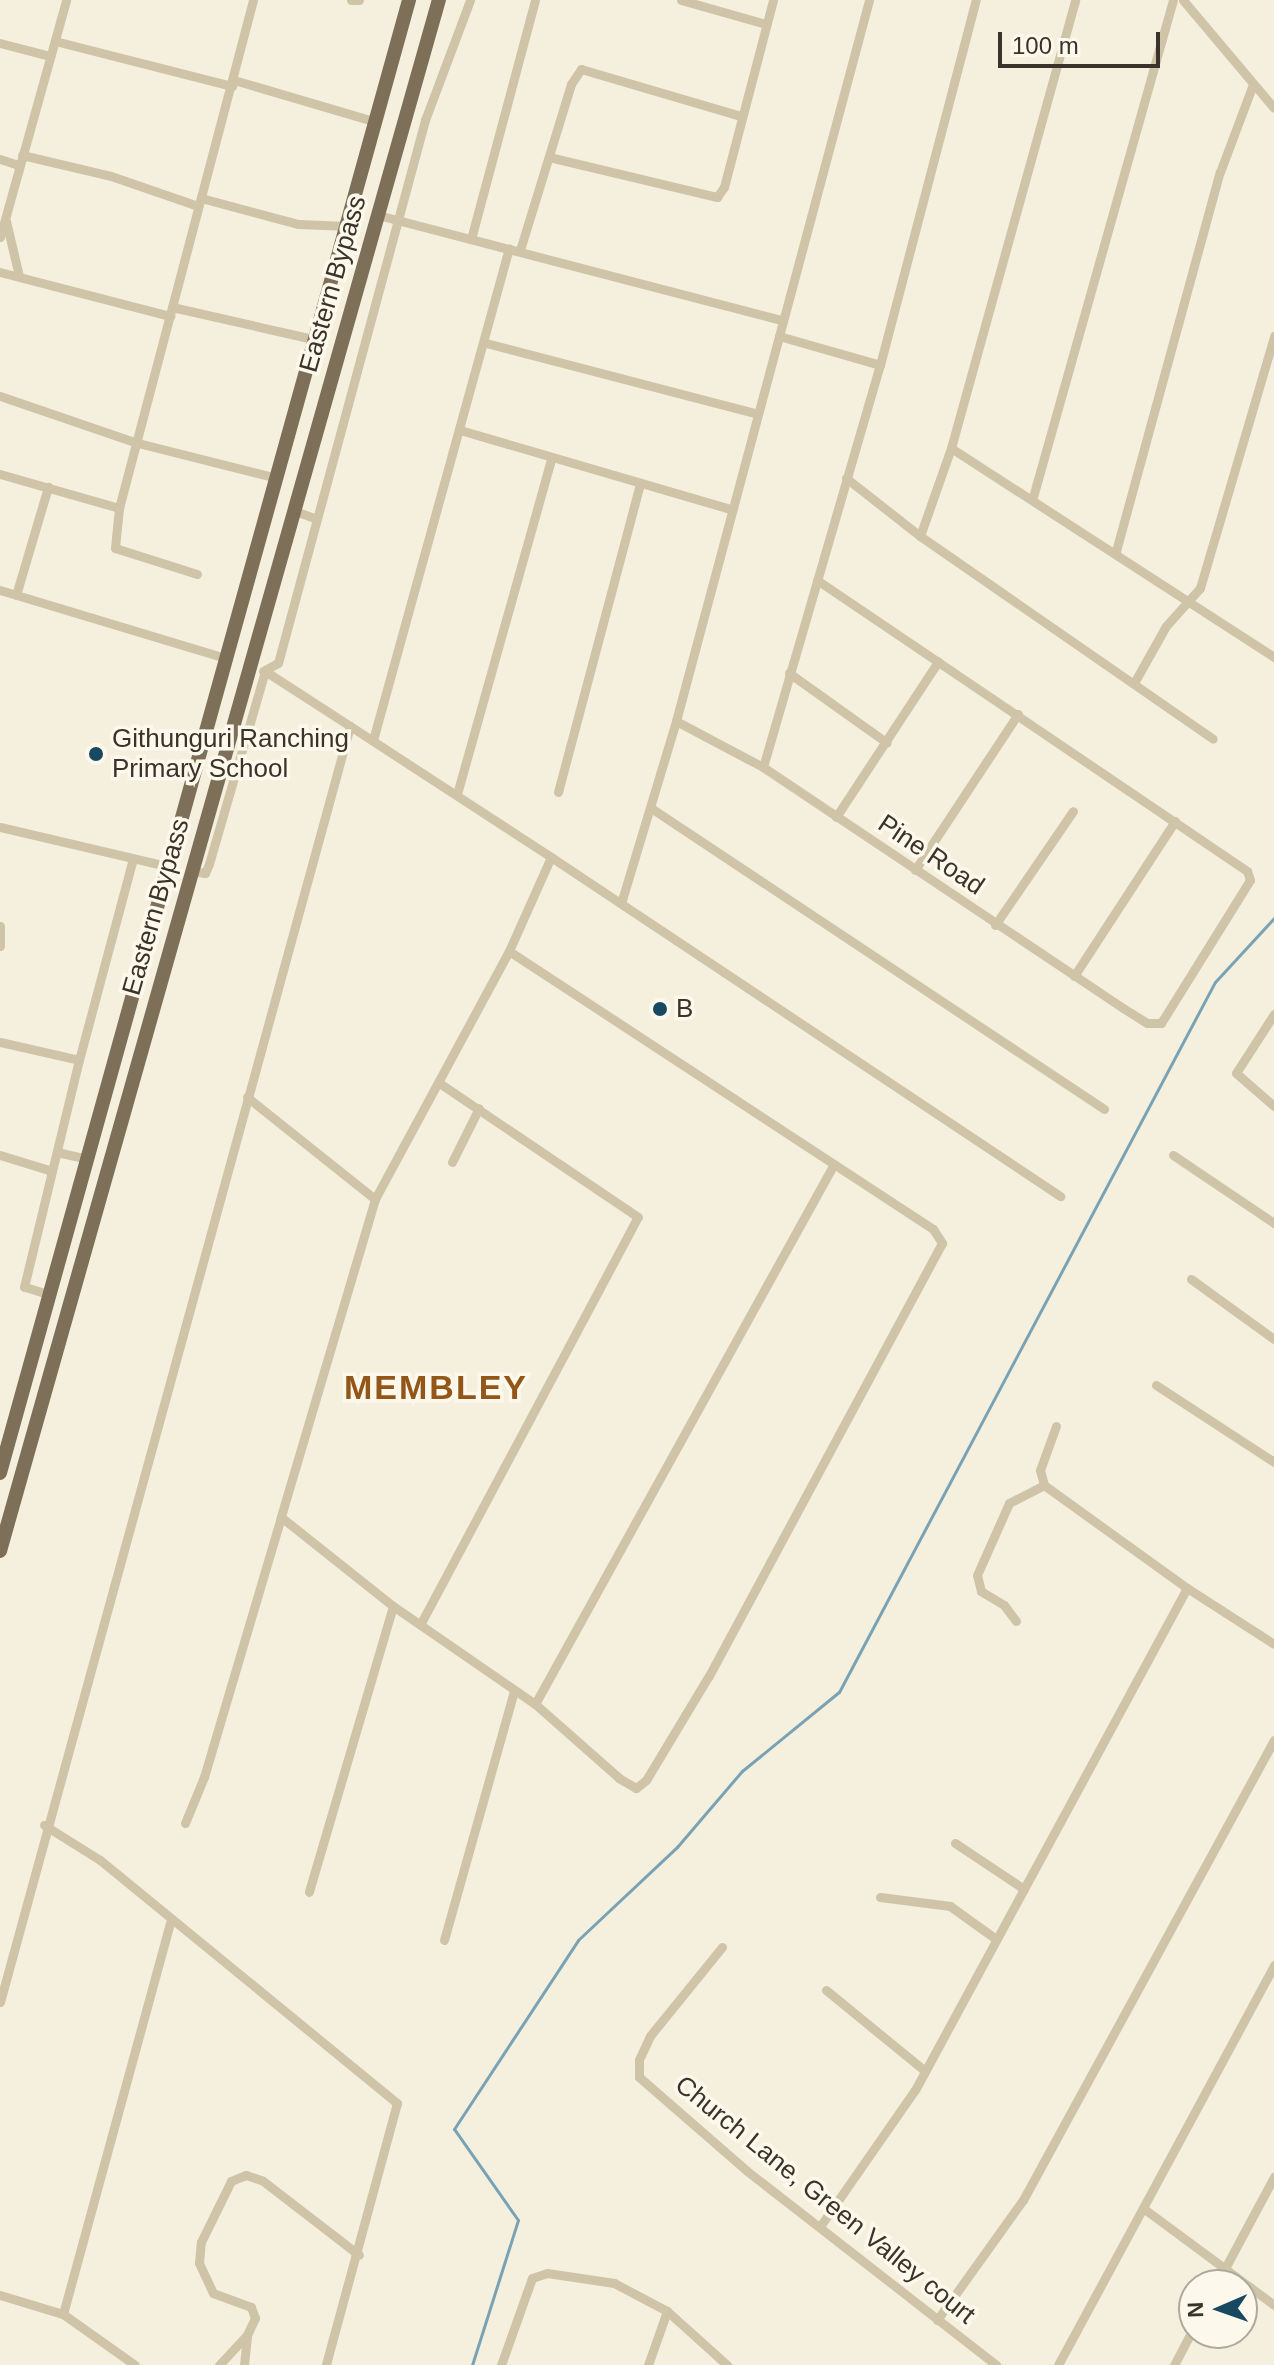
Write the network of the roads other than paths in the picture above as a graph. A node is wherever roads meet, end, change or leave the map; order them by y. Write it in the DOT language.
graph roads {
  1 [pos="66,0"];
  2 [pos="253,0"];
  3 [pos="351,0"];
  4 [pos="359,0"];
  5 [pos="409,0"];
  6 [pos="439,0"];
  7 [pos="470,0"];
  8 [pos="535,0"];
  9 [pos="681,0"];
  10 [pos="773,0"];
  11 [pos="869,0"];
  12 [pos="976,0"];
  13 [pos="1075,0"];
  14 [pos="1173,0"];
  15 [pos="1183,0"];
  16 [pos="766,24"];
  17 [pos="55,41"];
  18 [pos="0,43"];
  19 [pos="50,56"];
  20 [pos="233,83"];
  21 [pos="1253,84"];
  22 [pos="1274,108"];
  23 [pos="741,116"];
  24 [pos="377,122"];
  25 [pos="549,157"];
  26 [pos="0,159"];
  27 [pos="20,160"];
  28 [pos="200,202"];
  29 [pos="378,215"];
  30 [pos="5,218"];
  31 [pos="399,221"];
  32 [pos="348,226"];
  33 [pos="0,237"];
  34 [pos="471,239"];
  35 [pos="509,248"];
  36 [pos="520,250"];
  37 [pos="0,272"];
  38 [pos="19,276"];
  39 [pos="171,311"];
  40 [pos="782,320"];
  41 [pos="779,336"];
  42 [pos="1274,336"];
  43 [pos="317,340"];
  44 [pos="486,343"];
  45 [pos="880,365"];
  46 [pos="0,396"];
  47 [pos="758,414"];
  48 [pos="460,430"];
  49 [pos="134,442"];
  50 [pos="951,448"];
  51 [pos="552,457"];
  52 [pos="0,474"];
  53 [pos="277,478"];
  54 [pos="846,478"];
  55 [pos="640,483"];
  56 [pos="48,487"];
  57 [pos="1033,497"];
  58 [pos="119,508"];
  59 [pos="731,509"];
  60 [pos="295,511"];
  61 [pos="317,519"];
  62 [pos="920,536"];
  63 [pos="1116,551"];
  64 [pos="197,574"];
  65 [pos="817,580"];
  66 [pos="0,590"];
  67 [pos="16,595"];
  68 [pos="1193,601"];
  69 [pos="1274,657"];
  70 [pos="228,659"];
  71 [pos="938,662"];
  72 [pos="259,669"];
  73 [pos="789,673"];
  74 [pos="1134,683"];
  75 [pos="1018,714"];
  76 [pos="676,721"];
  77 [pos="350,726"];
  78 [pos="208,729"];
  79 [pos="232,737"];
  80 [pos="1213,739"];
  81 [pos="373,740"];
  82 [pos="887,743"];
  83 [pos="763,767"];
  84 [pos="558,792"];
  85 [pos="457,794"];
  86 [pos="651,808"];
  87 [pos="1073,811"];
  88 [pos="836,817"];
  89 [pos="1175,821"];
  90 [pos="0,827"];
  91 [pos="551,857"];
  92 [pos="133,859"];
  93 [pos="170,867"];
  94 [pos="915,870"];
  95 [pos="191,871"];
  96 [pos="622,900"];
  97 [pos="995,925"];
  98 [pos="0,926"];
  99 [pos="0,946"];
  100 [pos="509,951"];
  101 [pos="1074,976"];
  102 [pos="1274,1014"];
  103 [pos="0,1042"];
  104 [pos="79,1060"];
  105 [pos="438,1082"];
  106 [pos="247,1097"];
  107 [pos="1274,1106"];
  108 [pos="479,1108"];
  109 [pos="1104,1109"];
  110 [pos="57,1152"];
  111 [pos="0,1155"];
  112 [pos="1173,1155"];
  113 [pos="88,1159"];
  114 [pos="452,1162"];
  115 [pos="834,1164"];
  116 [pos="52,1171"];
  117 [pos="1060,1196"];
  118 [pos="375,1199"];
  119 [pos="1274,1223"];
  120 [pos="1191,1279"];
  121 [pos="51,1295"];
  122 [pos="1274,1339"];
  123 [pos="1156,1385"];
  124 [pos="1056,1426"];
  125 [pos="1274,1462"];
  126 [pos="0,1473"];
  127 [pos="1044,1485"];
  128 [pos="281,1517"];
  129 [pos="0,1551"];
  130 [pos="1187,1588"];
  131 [pos="393,1606"];
  132 [pos="1016,1621"];
  133 [pos="421,1623"];
  134 [pos="1274,1644"];
  135 [pos="514,1691"];
  136 [pos="535,1704"];
  137 [pos="1274,1740"];
  138 [pos="185,1823"];
  139 [pos="44,1825"];
  140 [pos="955,1843"];
  141 [pos="1024,1889"];
  142 [pos="309,1892"];
  143 [pos="880,1897"];
  144 [pos="170,1922"];
  145 [pos="996,1939"];
  146 [pos="444,1940"];
  147 [pos="722,1947"];
  148 [pos="1274,1965"];
  149 [pos="826,1990"];
  150 [pos="0,2002"];
  151 [pos="925,2071"];
  152 [pos="1274,2177"];
  153 [pos="1143,2208"];
  154 [pos="821,2225"];
  155 [pos="359,2255"];
  156 [pos="1225,2268"];
  157 [pos="0,2295"];
  158 [pos="1274,2305"];
  159 [pos="667,2311"];
  160 [pos="63,2314"];
  161 [pos="937,2320"];
  162 [pos="247,2335"];
  163 [pos="135,2365"];
  164 [pos="219,2365"];
  165 [pos="244,2365"];
  166 [pos="326,2365"];
  167 [pos="501,2365"];
  168 [pos="648,2365"];
  169 [pos="727,2365"];
  170 [pos="996,2365"];
  171 [pos="1058,2365"];
  1 -- 17 [label="street"];
  2 -- 20 [label="street"];
  3 -- 4 [label="street"];
  5 -- 24 [label="main road, Eastern Bypass"];
  6 -- 29 [label="main road, Eastern Bypass"];
  7 -- 31 [label="street"];
  8 -- 34 [label="street"];
  9 -- 16 [label="street"];
  10 -- 16 [label="street"];
  11 -- 40 [label="street"];
  12 -- 45 [label="street"];
  13 -- 50 [label="street"];
  14 -- 57 [label="street"];
  15 -- 21 [label="street"];
  16 -- 23 [label="street"];
  17 -- 19 [label="street"];
  17 -- 20 [label="street"];
  18 -- 19 [label="street"];
  19 -- 27 [label="street"];
  20 -- 24 [label="street"];
  20 -- 28 [label="street"];
  21 -- 22 [label="street"];
  21 -- 63 [label="street"];
  23 -- 25 [label="street"];
  23 -- 25 [label="street"];
  24 -- 32 [label="main road, Eastern Bypass"];
  25 -- 36 [label="street"];
  26 -- 27 [label="street"];
  27 -- 28 [label="street"];
  27 -- 30 [label="street"];
  28 -- 32 [label="street"];
  28 -- 39 [label="street"];
  29 -- 31 [label="street"];
  29 -- 60 [label="main road, Eastern Bypass"];
  30 -- 33 [label="street"];
  30 -- 38 [label="street"];
  31 -- 34 [label="street"];
  31 -- 61 [label="street"];
  32 -- 43 [label="main road, Eastern Bypass"];
  34 -- 35 [label="street"];
  35 -- 36 [label="street"];
  35 -- 44 [label="street"];
  36 -- 40 [label="street"];
  37 -- 38 [label="street"];
  38 -- 39 [label="street"];
  39 -- 43 [label="street"];
  39 -- 49 [label="street"];
  40 -- 41 [label="street"];
  41 -- 45 [label="street"];
  41 -- 47 [label="street"];
  42 -- 68 [label="street"];
  43 -- 53 [label="main road, Eastern Bypass"];
  44 -- 47 [label="street"];
  44 -- 48 [label="street"];
  45 -- 54 [label="street"];
  46 -- 49 [label="street"];
  47 -- 59 [label="street"];
  48 -- 51 [label="street"];
  48 -- 81 [label="street"];
  49 -- 53 [label="street"];
  49 -- 58 [label="street"];
  50 -- 57 [label="street"];
  50 -- 62 [label="street"];
  51 -- 55 [label="street"];
  51 -- 85 [label="street"];
  52 -- 56 [label="street"];
  53 -- 70 [label="main road, Eastern Bypass"];
  54 -- 62 [label="street"];
  54 -- 65 [label="street"];
  55 -- 59 [label="street"];
  55 -- 84 [label="street"];
  56 -- 58 [label="street"];
  56 -- 67 [label="street"];
  57 -- 63 [label="street"];
  58 -- 64 [label="street"];
  59 -- 76 [label="street"];
  60 -- 61 [label="street"];
  60 -- 72 [label="main road, Eastern Bypass"];
  61 -- 72 [label="street"];
  62 -- 74 [label="street"];
  63 -- 68 [label="street"];
  65 -- 71 [label="street"];
  65 -- 73 [label="street"];
  66 -- 67 [label="street"];
  67 -- 70 [label="street"];
  68 -- 69 [label="street"];
  68 -- 74 [label="street"];
  70 -- 78 [label="main road, Eastern Bypass"];
  71 -- 75 [label="street"];
  71 -- 82 [label="street"];
  72 -- 77 [label="street"];
  72 -- 79 [label="main road, Eastern Bypass"];
  72 -- 95 [label="street"];
  73 -- 82 [label="street"];
  73 -- 83 [label="street"];
  74 -- 80 [label="street"];
  75 -- 89 [label="street"];
  75 -- 94 [label="street"];
  76 -- 83 [label="street, Pine Road"];
  76 -- 86 [label="street"];
  77 -- 81 [label="street"];
  77 -- 106 [label="street"];
  78 -- 79 [label="main road"];
  78 -- 93 [label="main road, Eastern Bypass"];
  79 -- 95 [label="main road, Eastern Bypass"];
  81 -- 85 [label="street"];
  82 -- 88 [label="street"];
  83 -- 88 [label="street, Pine Road"];
  85 -- 91 [label="street"];
  86 -- 96 [label="street"];
  86 -- 109 [label="street"];
  87 -- 97 [label="street"];
  88 -- 94 [label="street, Pine Road"];
  89 -- 101 [label="street"];
  89 -- 101 [label="street, Pine Road"];
  90 -- 92 [label="street"];
  91 -- 96 [label="street"];
  91 -- 100 [label="street"];
  92 -- 93 [label="street"];
  92 -- 104 [label="street"];
  93 -- 113 [label="main road, Eastern Bypass"];
  94 -- 97 [label="street, Pine Road"];
  95 -- 129 [label="main road, Eastern Bypass"];
  96 -- 117 [label="street"];
  97 -- 101 [label="street, Pine Road"];
  98 -- 99 [label="street"];
  100 -- 105 [label="street"];
  100 -- 115 [label="street"];
  102 -- 107 [label="street"];
  103 -- 104 [label="street"];
  104 -- 110 [label="street"];
  105 -- 108 [label="street"];
  105 -- 118 [label="street"];
  106 -- 118 [label="street"];
  106 -- 139 [label="street"];
  108 -- 114 [label="street"];
  108 -- 133 [label="street"];
  110 -- 113 [label="street"];
  110 -- 116 [label="street"];
  111 -- 116 [label="street"];
  112 -- 119 [label="street"];
  113 -- 121 [label="main road, Eastern Bypass"];
  115 -- 136 [label="street"];
  115 -- 136 [label="street"];
  116 -- 121 [label="street"];
  118 -- 128 [label="street"];
  120 -- 122 [label="street"];
  121 -- 126 [label="main road, Eastern Bypass"];
  123 -- 125 [label="street"];
  124 -- 127 [label="street"];
  127 -- 130 [label="street"];
  127 -- 132 [label="street"];
  128 -- 131 [label="street"];
  128 -- 138 [label="street"];
  130 -- 134 [label="street"];
  130 -- 141 [label="street"];
  131 -- 133 [label="street"];
  131 -- 142 [label="street"];
  133 -- 135 [label="street"];
  135 -- 136 [label="street"];
  135 -- 146 [label="street"];
  137 -- 161 [label="street"];
  139 -- 144 [label="street"];
  139 -- 150 [label="street"];
  140 -- 141 [label="street"];
  141 -- 145 [label="street"];
  143 -- 145 [label="street"];
  144 -- 155 [label="street"];
  144 -- 160 [label="street"];
  145 -- 151 [label="street"];
  147 -- 154 [label="street, Church Lane, Green Valley court"];
  148 -- 153 [label="street"];
  149 -- 151 [label="street"];
  151 -- 154 [label="street"];
  152 -- 156 [label="street"];
  153 -- 156 [label="street"];
  153 -- 171 [label="street"];
  154 -- 161 [label="street, Church Lane, Green Valley court"];
  155 -- 162 [label="street"];
  155 -- 166 [label="street"];
  156 -- 158 [label="street"];
  157 -- 160 [label="street"];
  159 -- 167 [label="street"];
  159 -- 168 [label="street"];
  159 -- 169 [label="street"];
  160 -- 163 [label="street"];
  161 -- 170 [label="street, Church Lane, Green Valley court"];
  162 -- 164 [label="street"];
  162 -- 165 [label="street"];
}
